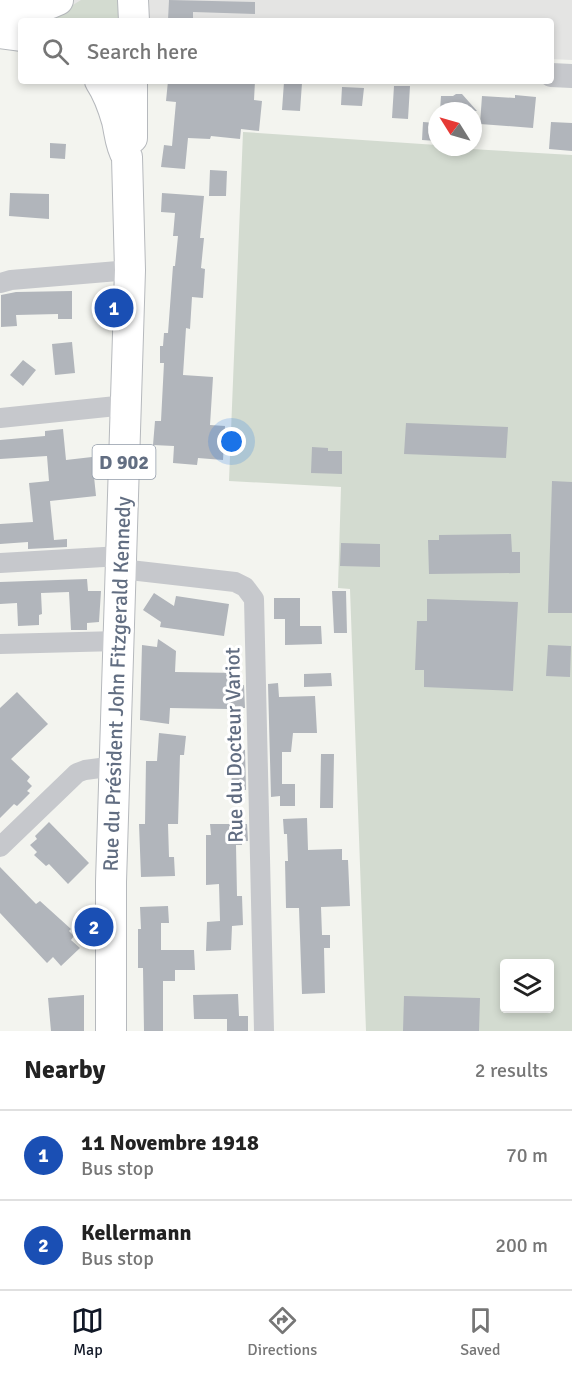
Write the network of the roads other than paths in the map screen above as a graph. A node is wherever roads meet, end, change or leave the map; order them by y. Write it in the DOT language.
graph roads {
  1 [pos="58,0"];
  2 [pos="133,0"];
  3 [pos="0,12"];
  4 [pos="134,18"];
  5 [pos="0,25"];
  6 [pos="18,28"];
  7 [pos="0,33"];
  8 [pos="18,36"];
  9 [pos="554,75"];
  10 [pos="572,76"];
  11 [pos="112,84"];
  12 [pos="130,270"];
  13 [pos="0,283"];
  14 [pos="126,405"];
  15 [pos="0,418"];
  16 [pos="0,563"];
  17 [pos="121,563"];
  18 [pos="119,640"];
  19 [pos="0,644"];
  20 [pos="115,766"];
  21 [pos="0,847"];
  22 [pos="111,1031"];
  23 [pos="264,1031"];
  1 -- 3 [label="main road"];
  2 -- 4 [label="main road"];
  5 -- 6 [label="main road"];
  7 -- 8 [label="main road"];
  9 -- 10 [label="street"];
  11 -- 12 [label="main road, Rue du Président John Fitzgerald Kennedy / D 902"];
  12 -- 13 [label="street"];
  12 -- 14 [label="main road, Rue du Président John Fitzgerald Kennedy / D 902"];
  14 -- 15 [label="street"];
  14 -- 17 [label="main road, Rue du Président John Fitzgerald Kennedy / D 902"];
  16 -- 17 [label="street, Rue du Docteur Variot"];
  17 -- 18 [label="main road, Rue du Président John Fitzgerald Kennedy / D 902"];
  17 -- 23 [label="street, Rue du Docteur Variot"];
  18 -- 19 [label="street"];
  18 -- 20 [label="main road, Rue du Président John Fitzgerald Kennedy / D 902"];
  20 -- 21 [label="street"];
  20 -- 22 [label="main road, Rue du Président John Fitzgerald Kennedy / D 902"];
}
